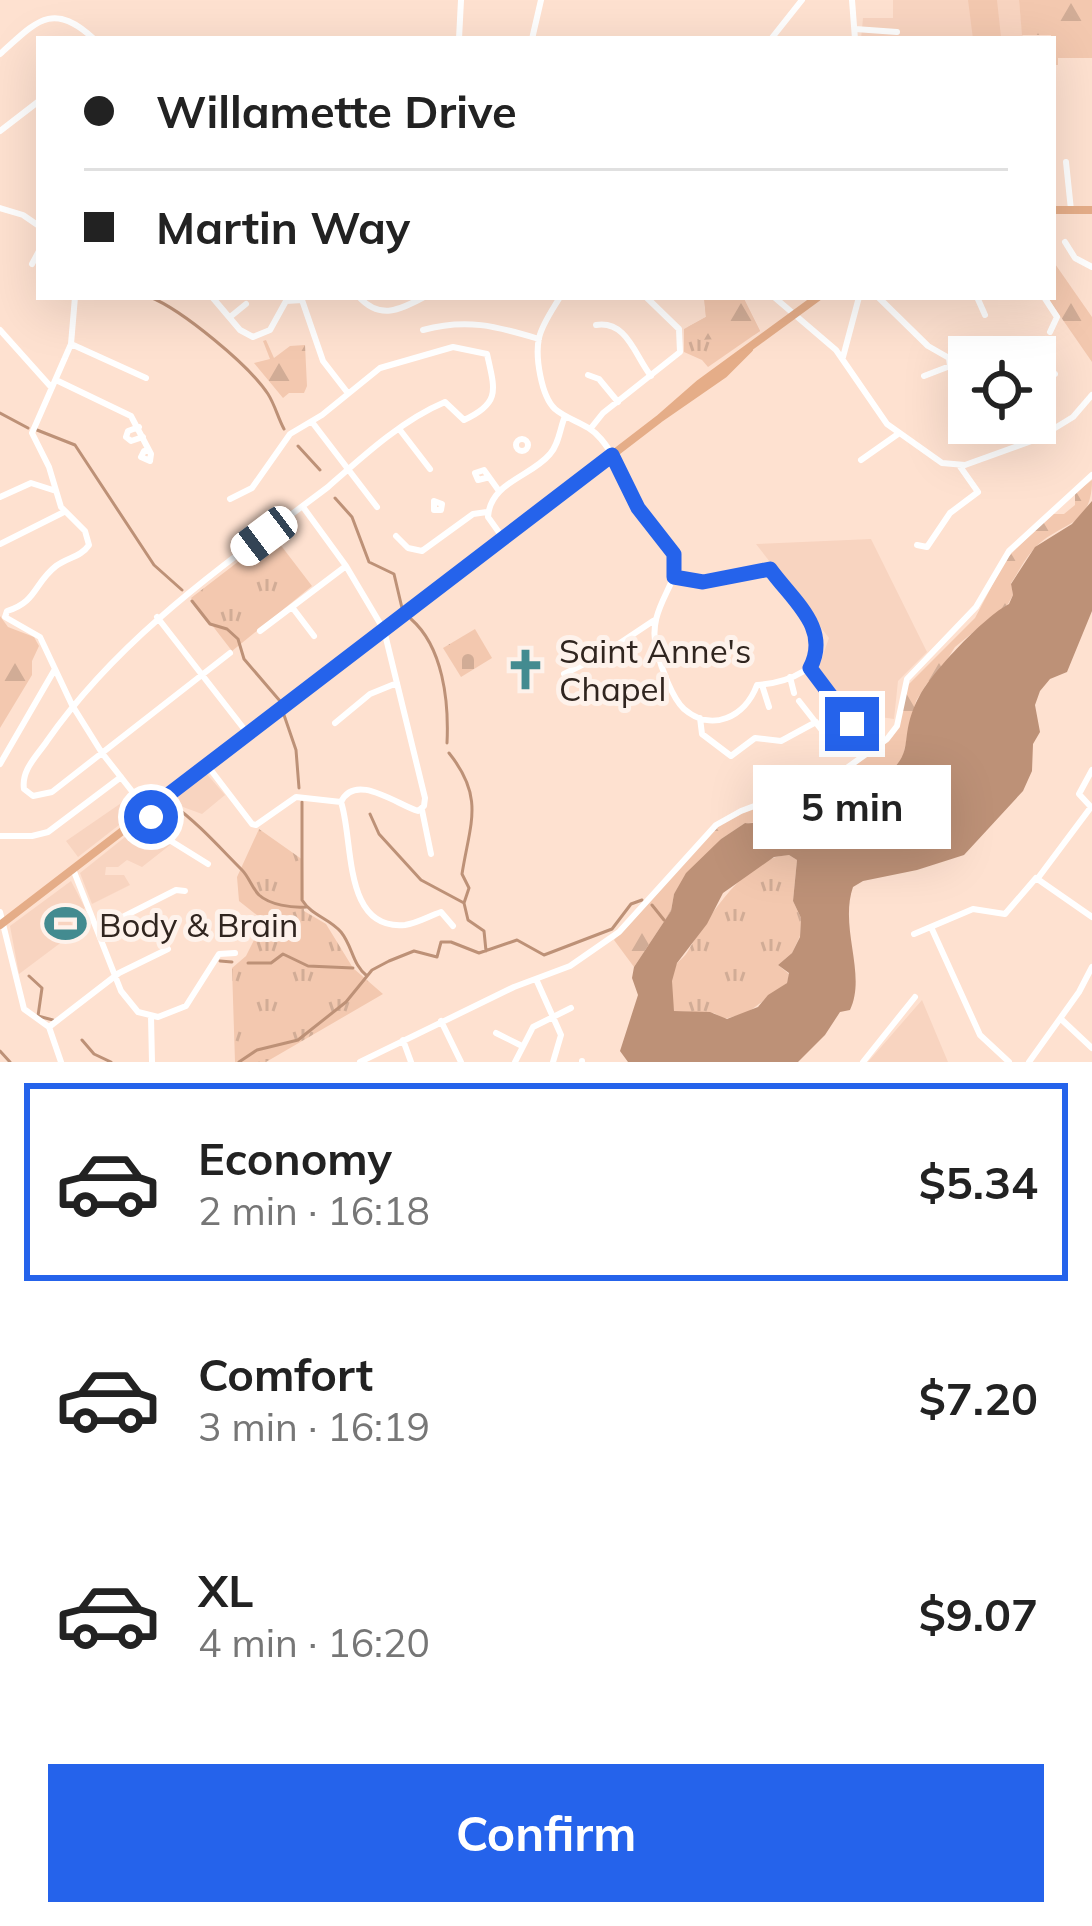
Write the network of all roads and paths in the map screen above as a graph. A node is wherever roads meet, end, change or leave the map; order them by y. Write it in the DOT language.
graph roads {
  1 [pos="461,0"];
  2 [pos="541,0"];
  3 [pos="802,0"];
  4 [pos="852,0"];
  5 [pos="897,32"];
  6 [pos="855,34"];
  7 [pos="91,36"];
  8 [pos="459,36"];
  9 [pos="533,36"];
  10 [pos="773,36"];
  11 [pos="0,54"];
  12 [pos="36,102"];
  13 [pos="0,130"];
  14 [pos="1066,162"];
  15 [pos="0,208"];
  16 [pos="1056,210"];
  17 [pos="1071,210"];
  18 [pos="1092,210"];
  19 [pos="36,224"];
  20 [pos="1065,242"];
  21 [pos="36,257"];
  22 [pos="32,264"];
  23 [pos="1092,267"];
  24 [pos="75,300"];
  25 [pos="215,300"];
  26 [pos="288,300"];
  27 [pos="302,300"];
  28 [pos="362,300"];
  29 [pos="417,300"];
  30 [pos="558,300"];
  31 [pos="649,300"];
  32 [pos="777,300"];
  33 [pos="814,300"];
  34 [pos="858,300"];
  35 [pos="884,300"];
  36 [pos="978,300"];
  37 [pos="1046,300"];
  38 [pos="245,304"];
  39 [pos="796,314"];
  40 [pos="985,315"];
  41 [pos="230,317"];
  42 [pos="596,325"];
  43 [pos="0,330"];
  44 [pos="423,330"];
  45 [pos="1050,332"];
  46 [pos="538,339"];
  47 [pos="71,344"];
  48 [pos="842,357"];
  49 [pos="588,375"];
  50 [pos="651,376"];
  51 [pos="924,376"];
  52 [pos="146,378"];
  53 [pos="53,383"];
  54 [pos="347,392"];
  55 [pos="1092,395"];
  56 [pos="618,402"];
  57 [pos="565,416"];
  58 [pos="312,422"];
  59 [pos="139,427"];
  60 [pos="591,428"];
  61 [pos="1056,428"];
  62 [pos="400,430"];
  63 [pos="898,434"];
  64 [pos="143,437"];
  65 [pos="1021,444"];
  66 [pos="526,450"];
  67 [pos="149,451"];
  68 [pos="612,455"];
  69 [pos="861,460"];
  70 [pos="537,464"];
  71 [pos="959,466"];
  72 [pos="347,468"];
  73 [pos="430,469"];
  74 [pos="1092,476"];
  75 [pos="486,478"];
  76 [pos="56,491"];
  77 [pos="499,491"];
  78 [pos="0,497"];
  79 [pos="230,499"];
  80 [pos="302,507"];
  81 [pos="377,507"];
  82 [pos="439,511"];
  83 [pos="64,512"];
  84 [pos="488,512"];
  85 [pos="450,530"];
  86 [pos="396,536"];
  87 [pos="503,538"];
  88 [pos="0,544"];
  89 [pos="916,545"];
  90 [pos="346,566"];
  91 [pos="674,577"];
  92 [pos="292,607"];
  93 [pos="157,617"];
  94 [pos="654,620"];
  95 [pos="384,630"];
  96 [pos="260,632"];
  97 [pos="314,636"];
  98 [pos="230,653"];
  99 [pos="810,668"];
  100 [pos="55,669"];
  101 [pos="564,674"];
  102 [pos="203,675"];
  103 [pos="790,677"];
  104 [pos="397,683"];
  105 [pos="762,685"];
  106 [pos="794,692"];
  107 [pos="800,701"];
  108 [pos="72,705"];
  109 [pos="769,707"];
  110 [pos="700,718"];
  111 [pos="816,722"];
  112 [pos="335,723"];
  113 [pos="248,734"];
  114 [pos="102,753"];
  115 [pos="0,764"];
  116 [pos="207,765"];
  117 [pos="1092,770"];
  118 [pos="121,777"];
  119 [pos="341,802"];
  120 [pos="422,810"];
  121 [pos="147,812"];
  122 [pos="0,836"];
  123 [pos="431,854"];
  124 [pos="208,864"];
  125 [pos="74,869"];
  126 [pos="1038,878"];
  127 [pos="185,891"];
  128 [pos="1092,917"];
  129 [pos="1,920"];
  130 [pos="453,926"];
  131 [pos="931,927"];
  132 [pos="98,931"];
  133 [pos="914,934"];
  134 [pos="168,949"];
  135 [pos="236,953"];
  136 [pos="1092,967"];
  137 [pos="116,976"];
  138 [pos="536,979"];
  139 [pos="915,997"];
  140 [pos="571,1008"];
  141 [pos="151,1016"];
  142 [pos="553,1017"];
  143 [pos="1061,1019"];
  144 [pos="442,1021"];
  145 [pos="49,1027"];
  146 [pos="496,1034"];
  147 [pos="404,1040"];
  148 [pos="522,1046"];
  149 [pos="1092,1048"];
  150 [pos="61,1062"];
  151 [pos="152,1062"];
  152 [pos="360,1062"];
  153 [pos="411,1062"];
  154 [pos="461,1062"];
  155 [pos="515,1062"];
  156 [pos="553,1062"];
  157 [pos="863,1062"];
  158 [pos="1010,1062"];
  159 [pos="1030,1062"];
  1 -- 8 [label="street"];
  2 -- 9 [label="street"];
  3 -- 10 [label="street"];
  4 -- 6 [label="street"];
  5 -- 6 [label="street"];
  7 -- 11 [label="street"];
  12 -- 13 [label="street"];
  14 -- 17 [label="street"];
  15 -- 19 [label="street"];
  16 -- 17 [label="main road"];
  17 -- 18 [label="main road"];
  20 -- 23 [label="street"];
  21 -- 22 [label="street"];
  24 -- 47 [label="street"];
  25 -- 41 [label="street"];
  26 -- 41 [label="street"];
  27 -- 54 [label="street"];
  28 -- 29 [label="street"];
  30 -- 46 [label="street"];
  31 -- 50 [label="street"];
  32 -- 39 [label="street"];
  33 -- 39 [label="main road"];
  34 -- 48 [label="street"];
  35 -- 51 [label="street"];
  36 -- 40 [label="street"];
  37 -- 45 [label="street"];
  38 -- 41 [label="street"];
  39 -- 48 [label="street"];
  39 -- 68 [label="main road"];
  42 -- 50 [label="street"];
  43 -- 53 [label="street"];
  44 -- 46 [label="street"];
  46 -- 57 [label="street"];
  47 -- 52 [label="street"];
  47 -- 53 [label="street"];
  48 -- 63 [label="street"];
  49 -- 56 [label="street"];
  50 -- 56 [label="street"];
  53 -- 59 [label="street"];
  53 -- 76 [label="street"];
  54 -- 58 [label="street"];
  54 -- 62 [label="street"];
  55 -- 61 [label="street"];
  56 -- 60 [label="street"];
  57 -- 60 [label="street"];
  57 -- 70 [label="street"];
  58 -- 72 [label="street"];
  58 -- 79 [label="street"];
  59 -- 64 [label="street"];
  59 -- 64 [label="street"];
  60 -- 68 [label="street"];
  62 -- 72 [label="street"];
  62 -- 73 [label="street"];
  63 -- 69 [label="street"];
  63 -- 71 [label="street"];
  64 -- 67 [label="street"];
  65 -- 71 [label="street"];
  66 -- 70 [label="street"];
  68 -- 87 [label="main road"];
  68 -- 91 [label="street"];
  70 -- 77 [label="street"];
  71 -- 89 [label="street"];
  72 -- 80 [label="street"];
  72 -- 81 [label="street"];
  74 -- 138 [label="street"];
  75 -- 77 [label="street"];
  76 -- 78 [label="street"];
  76 -- 83 [label="street"];
  77 -- 84 [label="street"];
  80 -- 90 [label="street"];
  80 -- 93 [label="street"];
  82 -- 85 [label="street"];
  83 -- 88 [label="street"];
  83 -- 100 [label="street"];
  84 -- 85 [label="street"];
  84 -- 87 [label="street"];
  85 -- 86 [label="street"];
  87 -- 95 [label="main road"];
  90 -- 92 [label="street"];
  90 -- 95 [label="street"];
  91 -- 94 [label="street"];
  91 -- 99 [label="street"];
  92 -- 96 [label="street"];
  92 -- 97 [label="street"];
  93 -- 102 [label="street"];
  93 -- 108 [label="street"];
  94 -- 101 [label="street"];
  94 -- 110 [label="street"];
  95 -- 104 [label="street"];
  95 -- 113 [label="main road"];
  98 -- 102 [label="street"];
  99 -- 103 [label="street"];
  99 -- 111 [label="street"];
  100 -- 108 [label="street"];
  100 -- 115 [label="street"];
  102 -- 113 [label="street"];
  102 -- 114 [label="street"];
  103 -- 105 [label="street"];
  103 -- 106 [label="street"];
  104 -- 112 [label="street"];
  104 -- 120 [label="street"];
  105 -- 109 [label="street"];
  105 -- 110 [label="street"];
  107 -- 111 [label="street"];
  108 -- 114 [label="street"];
  108 -- 114 [label="street"];
  110 -- 111 [label="street"];
  113 -- 116 [label="main road"];
  114 -- 118 [label="street"];
  116 -- 119 [label="street"];
  116 -- 121 [label="main road"];
  117 -- 126 [label="street"];
  118 -- 121 [label="street"];
  118 -- 122 [label="street"];
  119 -- 120 [label="street"];
  119 -- 130 [label="street"];
  120 -- 123 [label="street"];
  121 -- 124 [label="street"];
  121 -- 125 [label="main road"];
  125 -- 129 [label="main road"];
  125 -- 132 [label="street"];
  126 -- 128 [label="street"];
  126 -- 131 [label="street"];
  127 -- 132 [label="street"];
  129 -- 145 [label="street"];
  131 -- 133 [label="street"];
  131 -- 158 [label="street"];
  132 -- 137 [label="street"];
  134 -- 137 [label="street"];
  135 -- 141 [label="street"];
  136 -- 143 [label="street"];
  137 -- 141 [label="street"];
  137 -- 145 [label="street"];
  138 -- 142 [label="street"];
  138 -- 144 [label="street"];
  139 -- 157 [label="street"];
  140 -- 142 [label="street"];
  141 -- 151 [label="street"];
  142 -- 148 [label="street"];
  142 -- 156 [label="street"];
  143 -- 149 [label="street"];
  143 -- 159 [label="street"];
  144 -- 147 [label="street"];
  144 -- 154 [label="street"];
  145 -- 150 [label="street"];
  146 -- 148 [label="street"];
  147 -- 152 [label="street"];
  147 -- 153 [label="street"];
  148 -- 155 [label="street"];
}
